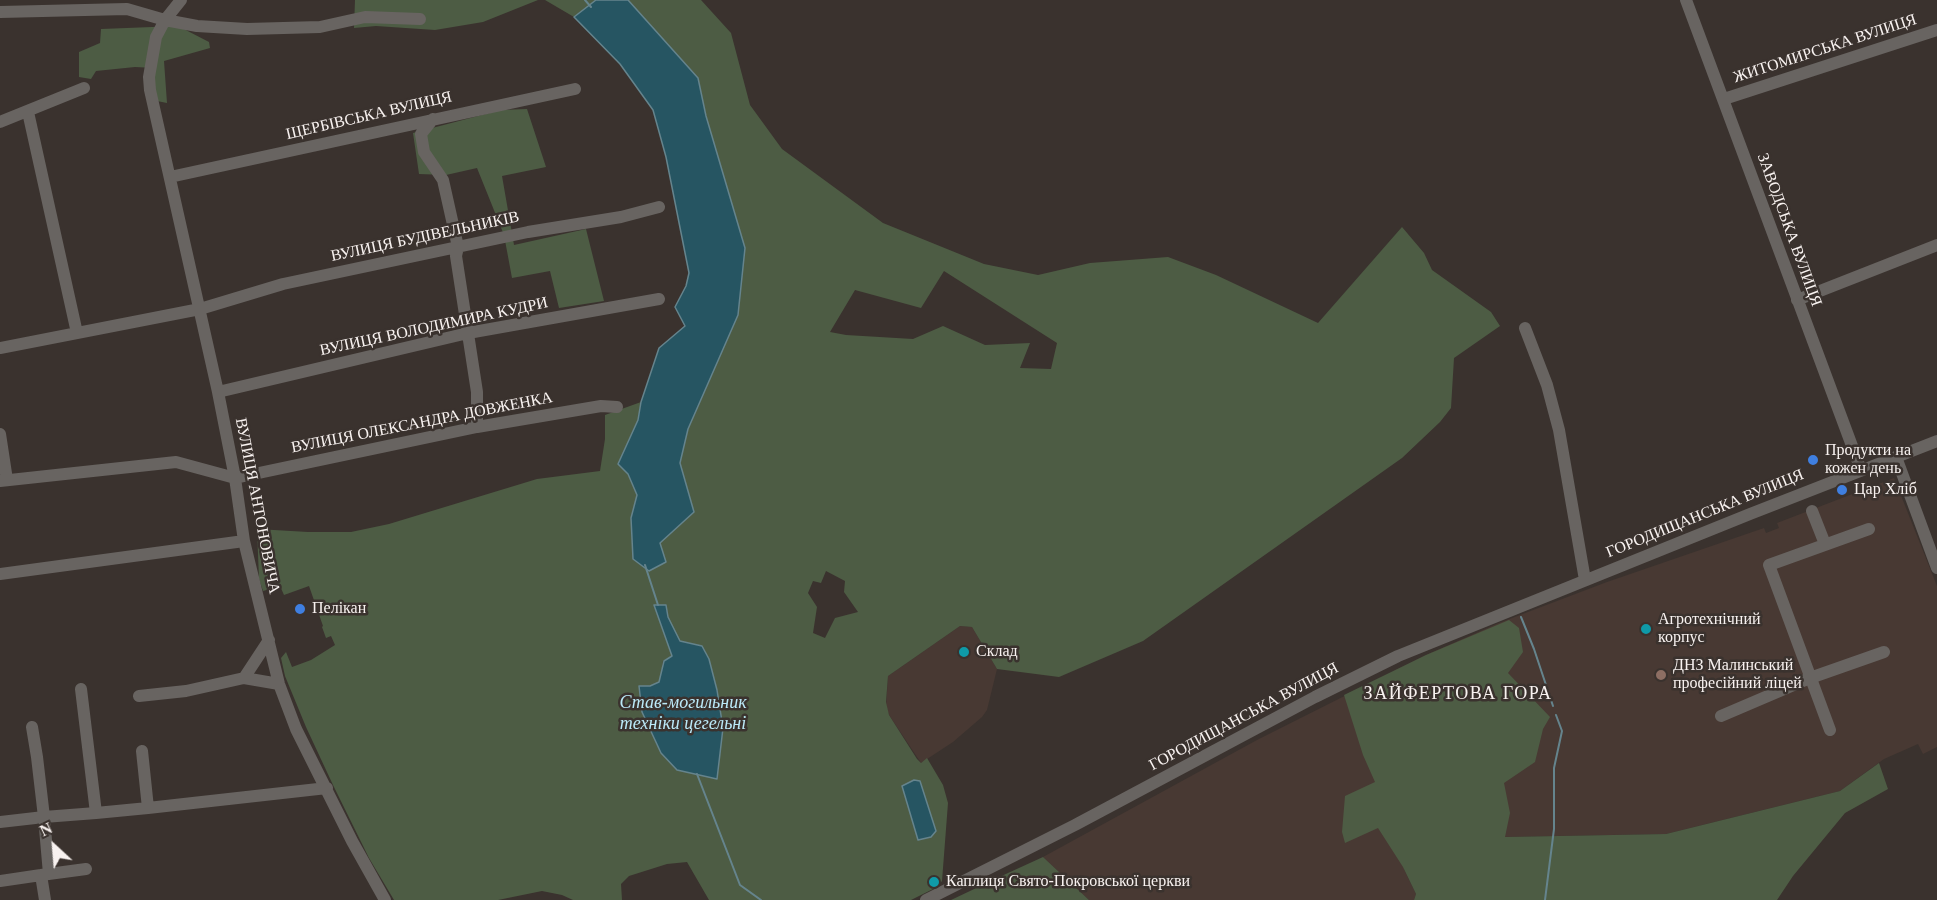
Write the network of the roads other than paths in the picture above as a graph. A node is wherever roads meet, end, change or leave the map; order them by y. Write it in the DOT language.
graph roads {
  1 [pos="181,0"];
  2 [pos="1686,0"];
  3 [pos="0,12"];
  4 [pos="420,19"];
  5 [pos="165,20"];
  6 [pos="1937,30"];
  7 [pos="84,88"];
  8 [pos="575,89"];
  9 [pos="1724,99"];
  10 [pos="28,112"];
  11 [pos="433,119"];
  12 [pos="0,122"];
  13 [pos="170,177"];
  14 [pos="659,207"];
  15 [pos="1937,245"];
  16 [pos="458,247"];
  17 [pos="659,299"];
  18 [pos="1797,300"];
  19 [pos="200,309"];
  20 [pos="1525,327"];
  21 [pos="77,333"];
  22 [pos="468,333"];
  23 [pos="0,348"];
  24 [pos="218,392"];
  25 [pos="617,407"];
  26 [pos="477,427"];
  27 [pos="0,434"];
  28 [pos="1937,441"];
  29 [pos="1896,457"];
  30 [pos="1861,470"];
  31 [pos="235,478"];
  32 [pos="3,481"];
  33 [pos="1812,511"];
  34 [pos="1869,529"];
  35 [pos="244,541"];
  36 [pos="1825,544"];
  37 [pos="1937,568"];
  38 [pos="0,574"];
  39 [pos="1585,580"];
  40 [pos="269,640"];
  41 [pos="1884,652"];
  42 [pos="244,678"];
  43 [pos="1810,678"];
  44 [pos="279,684"];
  45 [pos="81,689"];
  46 [pos="139,696"];
  47 [pos="1721,716"];
  48 [pos="32,728"];
  49 [pos="1830,730"];
  50 [pos="142,750"];
  51 [pos="327,788"];
  52 [pos="148,808"];
  53 [pos="96,813"];
  54 [pos="44,817"];
  55 [pos="0,822"];
  56 [pos="86,869"];
  57 [pos="45,874"];
  58 [pos="0,881"];
  59 [pos="45,900"];
  60 [pos="386,900"];
  61 [pos="926,900"];
  1 -- 5 [label="street, ВУЛИЦЯ АНТОНОВИЧА"];
  2 -- 9 [label="street, ЗАВОДСЬКА ВУЛИЦЯ"];
  3 -- 5 [label="street"];
  4 -- 5 [label="street"];
  5 -- 13 [label="street, ВУЛИЦЯ АНТОНОВИЧА"];
  6 -- 9 [label="street, ЖИТОМИРСЬКА ВУЛИЦЯ"];
  7 -- 10 [label="street"];
  8 -- 11 [label="street, ЩЕРБІВСЬКА ВУЛИЦЯ"];
  9 -- 18 [label="street, ЗАВОДСЬКА ВУЛИЦЯ"];
  10 -- 12 [label="street"];
  10 -- 21 [label="street"];
  11 -- 13 [label="street, ЩЕРБІВСЬКА ВУЛИЦЯ"];
  11 -- 16 [label="street"];
  13 -- 19 [label="street, ВУЛИЦЯ АНТОНОВИЧА"];
  14 -- 16 [label="street, ВУЛИЦЯ БУДІВЕЛЬНИКІВ"];
  15 -- 18 [label="street"];
  16 -- 19 [label="street, ВУЛИЦЯ БУДІВЕЛЬНИКІВ"];
  16 -- 22 [label="street"];
  17 -- 22 [label="street, ВУЛИЦЯ ВОЛОДИМИРА КУДРИ"];
  18 -- 30 [label="street, ЗАВОДСЬКА ВУЛИЦЯ"];
  19 -- 21 [label="street, ВУЛИЦЯ БУДІВЕЛЬНИКІВ"];
  19 -- 24 [label="street, ВУЛИЦЯ АНТОНОВИЧА"];
  20 -- 39 [label="street, ГОРОДИЩАНСЬКА ВУЛИЦЯ"];
  21 -- 23 [label="street, ВУЛИЦЯ БУДІВЕЛЬНИКІВ"];
  22 -- 24 [label="street, ВУЛИЦЯ ВОЛОДИМИРА КУДРИ"];
  22 -- 26 [label="street"];
  24 -- 31 [label="street, ВУЛИЦЯ АНТОНОВИЧА"];
  25 -- 26 [label="street, ВУЛИЦЯ ОЛЕКСАНДРА ДОВЖЕНКА"];
  26 -- 31 [label="street, ВУЛИЦЯ ОЛЕКСАНДРА ДОВЖЕНКА"];
  27 -- 32 [label="street"];
  28 -- 29 [label="street, ГОРОДИЩАНСЬКА ВУЛИЦЯ"];
  29 -- 30 [label="street, ГОРОДИЩАНСЬКА ВУЛИЦЯ"];
  29 -- 37 [label="street"];
  30 -- 39 [label="street, ГОРОДИЩАНСЬКА ВУЛИЦЯ"];
  31 -- 32 [label="street"];
  31 -- 35 [label="street, ВУЛИЦЯ АНТОНОВИЧА"];
  33 -- 36 [label="street"];
  34 -- 36 [label="street"];
  35 -- 38 [label="street"];
  35 -- 40 [label="street, ВУЛИЦЯ АНТОНОВИЧА"];
  36 -- 43 [label="street"];
  39 -- 61 [label="street, ГОРОДИЩАНСЬКА ВУЛИЦЯ"];
  40 -- 42 [label="street"];
  40 -- 44 [label="street, ВУЛИЦЯ АНТОНОВИЧА"];
  41 -- 43 [label="street"];
  42 -- 44 [label="street"];
  42 -- 46 [label="street"];
  43 -- 47 [label="street"];
  43 -- 49 [label="street"];
  44 -- 51 [label="street, ВУЛИЦЯ АНТОНОВИЧА"];
  45 -- 53 [label="street"];
  48 -- 54 [label="street"];
  50 -- 52 [label="street"];
  51 -- 52 [label="street"];
  51 -- 60 [label="street, ВУЛИЦЯ АНТОНОВИЧА"];
  52 -- 53 [label="street"];
  53 -- 54 [label="street"];
  54 -- 55 [label="street"];
  54 -- 57 [label="street"];
  56 -- 57 [label="street"];
  57 -- 58 [label="street"];
  57 -- 59 [label="street"];
}
